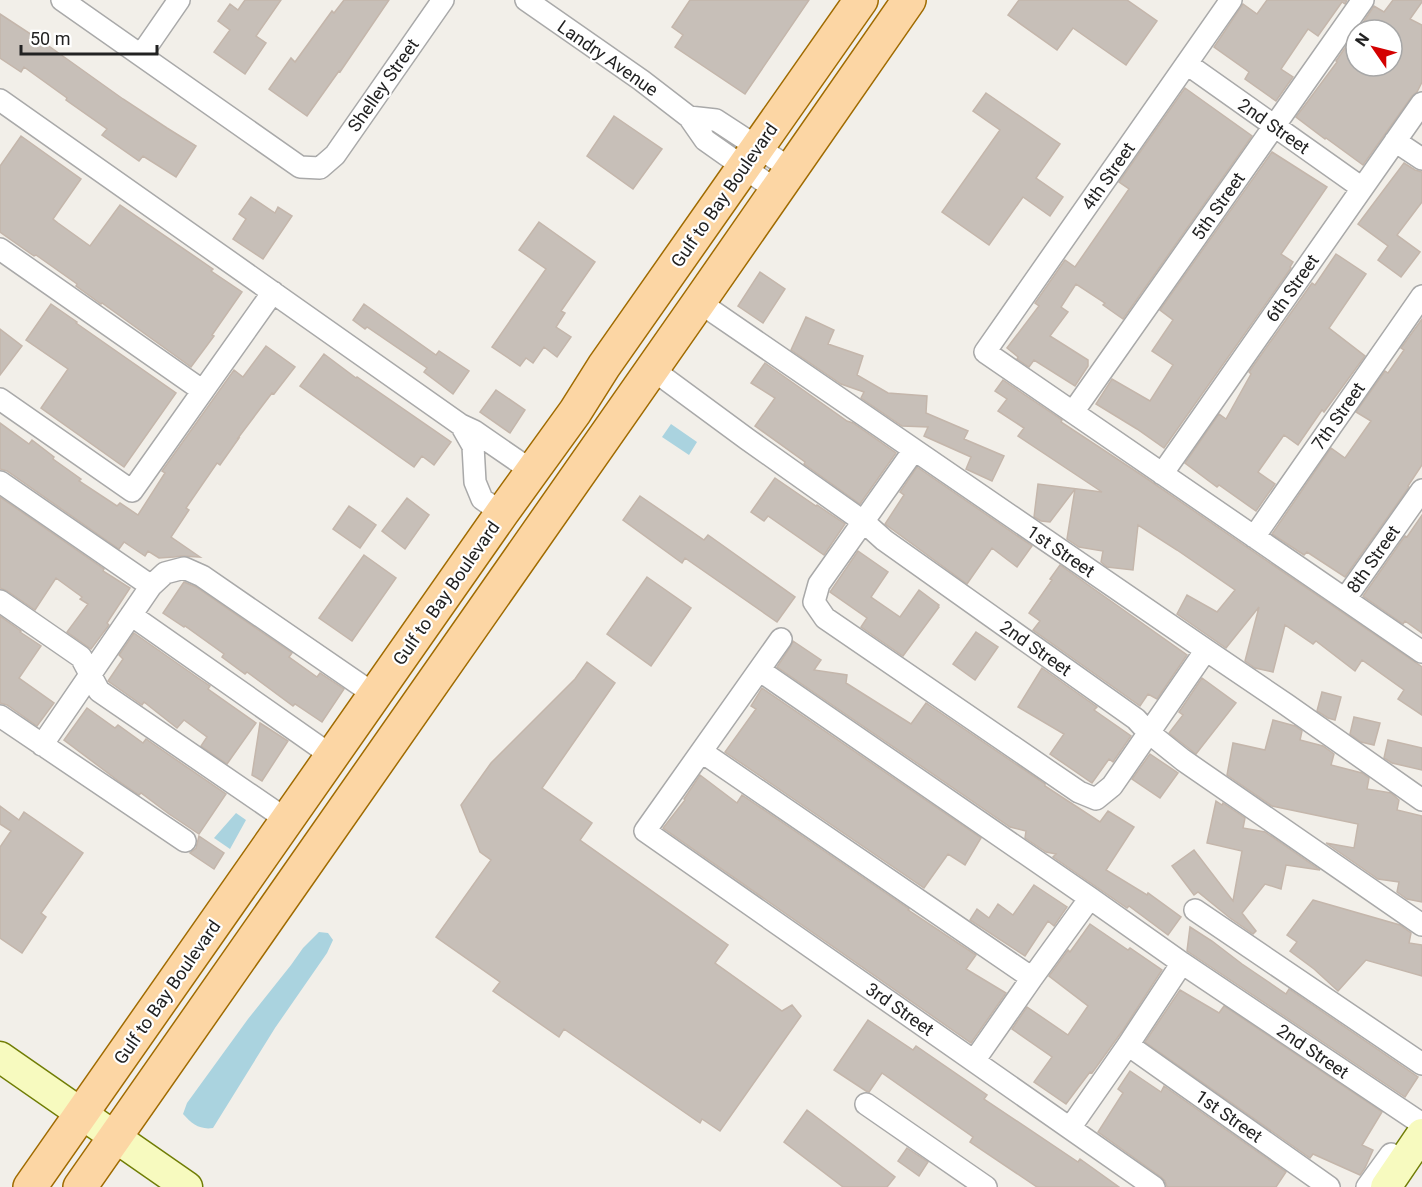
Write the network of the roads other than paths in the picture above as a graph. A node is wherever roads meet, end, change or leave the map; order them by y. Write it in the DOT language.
graph roads {
  1 [pos="62,0"];
  2 [pos="179,0"];
  3 [pos="443,0"];
  4 [pos="526,0"];
  5 [pos="861,0"];
  6 [pos="909,0"];
  7 [pos="1232,0"];
  8 [pos="1363,0"];
  9 [pos="141,55"];
  10 [pos="1187,64"];
  11 [pos="0,100"];
  12 [pos="1422,103"];
  13 [pos="1274,126"];
  14 [pos="1395,141"];
  15 [pos="751,158"];
  16 [pos="1422,159"];
  17 [pos="784,180"];
  18 [pos="1362,188"];
  19 [pos="0,249"];
  20 [pos="273,292"];
  21 [pos="1422,296"];
  22 [pos="699,302"];
  23 [pos="604,366"];
  24 [pos="652,369"];
  25 [pos="203,391"];
  26 [pos="0,399"];
  27 [pos="1073,412"];
  28 [pos="461,425"];
  29 [pos="914,450"];
  30 [pos="532,471"];
  31 [pos="1162,474"];
  32 [pos="0,482"];
  33 [pos="1422,490"];
  34 [pos="502,513"];
  35 [pos="864,522"];
  36 [pos="1254,537"];
  37 [pos="504,581"];
  38 [pos="151,586"];
  39 [pos="1345,599"];
  40 [pos="0,601"];
  41 [pos="131,615"];
  42 [pos="781,639"];
  43 [pos="1206,650"];
  44 [pos="1422,652"];
  45 [pos="759,670"];
  46 [pos="91,674"];
  47 [pos="375,695"];
  48 [pos="0,716"];
  49 [pos="1148,732"];
  50 [pos="42,745"];
  51 [pos="702,752"];
  52 [pos="332,756"];
  53 [pos="1422,800"];
  54 [pos="287,820"];
  55 [pos="185,841"];
  56 [pos="1090,898"];
  57 [pos="1195,910"];
  58 [pos="1422,925"];
  59 [pos="1182,963"];
  60 [pos="1032,978"];
  61 [pos="1128,1045"];
  62 [pos="0,1057"];
  63 [pos="974,1061"];
  64 [pos="1422,1064"];
  65 [pos="866,1104"];
  66 [pos="82,1113"];
  67 [pos="1420,1126"];
  68 [pos="1070,1128"];
  69 [pos="115,1136"];
  70 [pos="30,1187"];
  71 [pos="80,1187"];
  72 [pos="187,1187"];
  73 [pos="986,1187"];
  74 [pos="1154,1187"];
  75 [pos="1329,1187"];
  76 [pos="1367,1187"];
  77 [pos="1386,1187"];
  1 -- 9 [label="street"];
  2 -- 9 [label="street"];
  3 -- 9 [label="street, Shelley Street"];
  4 -- 15 [label="street, Landry Avenue"];
  5 -- 15 [label="main road, Gulf to Bay Boulevard"];
  6 -- 17 [label="main road"];
  7 -- 10 [label="street, 4th Street"];
  8 -- 13 [label="street, 5th Street"];
  10 -- 13 [label="street, 2nd Street"];
  10 -- 27 [label="street, 4th Street"];
  11 -- 20 [label="street"];
  12 -- 14 [label="street, 6th Street"];
  13 -- 18 [label="street, 2nd Street"];
  13 -- 27 [label="street, 5th Street"];
  14 -- 16 [label="street"];
  14 -- 18 [label="street, 6th Street"];
  15 -- 17 [label="street, Landry Avenue"];
  15 -- 23 [label="main road, Gulf to Bay Boulevard"];
  17 -- 22 [label="main road"];
  18 -- 31 [label="street, 6th Street"];
  19 -- 25 [label="street"];
  20 -- 25 [label="street"];
  20 -- 28 [label="street"];
  21 -- 36 [label="street, 7th Street"];
  22 -- 24 [label="main road"];
  22 -- 29 [label="street, 1st Street"];
  23 -- 30 [label="main road, Gulf to Bay Boulevard"];
  23 -- 37 [label="main road"];
  24 -- 35 [label="street, 2nd Street"];
  24 -- 37 [label="main road"];
  25 -- 26 [label="street"];
  27 -- 31 [label="street"];
  28 -- 30 [label="street"];
  28 -- 34 [label="street"];
  29 -- 35 [label="street"];
  29 -- 43 [label="street, 1st Street"];
  30 -- 34 [label="main road, Gulf to Bay Boulevard"];
  31 -- 36 [label="street"];
  32 -- 38 [label="street"];
  33 -- 39 [label="street, 8th Street"];
  34 -- 47 [label="main road, Gulf to Bay Boulevard"];
  35 -- 49 [label="street, 2nd Street"];
  35 -- 49 [label="street"];
  36 -- 39 [label="street"];
  37 -- 69 [label="main road"];
  38 -- 41 [label="street"];
  38 -- 47 [label="street"];
  39 -- 44 [label="street"];
  40 -- 46 [label="street"];
  41 -- 46 [label="street"];
  41 -- 52 [label="street"];
  42 -- 45 [label="street"];
  43 -- 49 [label="street"];
  43 -- 53 [label="street, 1st Street"];
  45 -- 51 [label="street"];
  45 -- 56 [label="street, 2nd Street"];
  46 -- 50 [label="street"];
  46 -- 54 [label="street"];
  47 -- 52 [label="main road, Gulf to Bay Boulevard"];
  48 -- 50 [label="street"];
  49 -- 58 [label="street, 2nd Street"];
  50 -- 55 [label="street"];
  51 -- 60 [label="street"];
  51 -- 63 [label="street, 3rd Street"];
  52 -- 54 [label="main road, Gulf to Bay Boulevard"];
  54 -- 66 [label="main road, Gulf to Bay Boulevard"];
  56 -- 59 [label="street, 2nd Street"];
  56 -- 60 [label="street"];
  57 -- 64 [label="street"];
  59 -- 61 [label="street"];
  59 -- 67 [label="street, 2nd Street"];
  60 -- 63 [label="street"];
  61 -- 68 [label="street"];
  61 -- 75 [label="street, 1st Street"];
  62 -- 66 [label="main road"];
  63 -- 68 [label="street, 3rd Street"];
  65 -- 73 [label="street"];
  66 -- 69 [label="main road"];
  66 -- 70 [label="main road, Gulf to Bay Boulevard"];
  67 -- 76 [label="street"];
  67 -- 77 [label="main road"];
  68 -- 74 [label="street, 3rd Street"];
  69 -- 71 [label="main road"];
  69 -- 72 [label="main road"];
}
